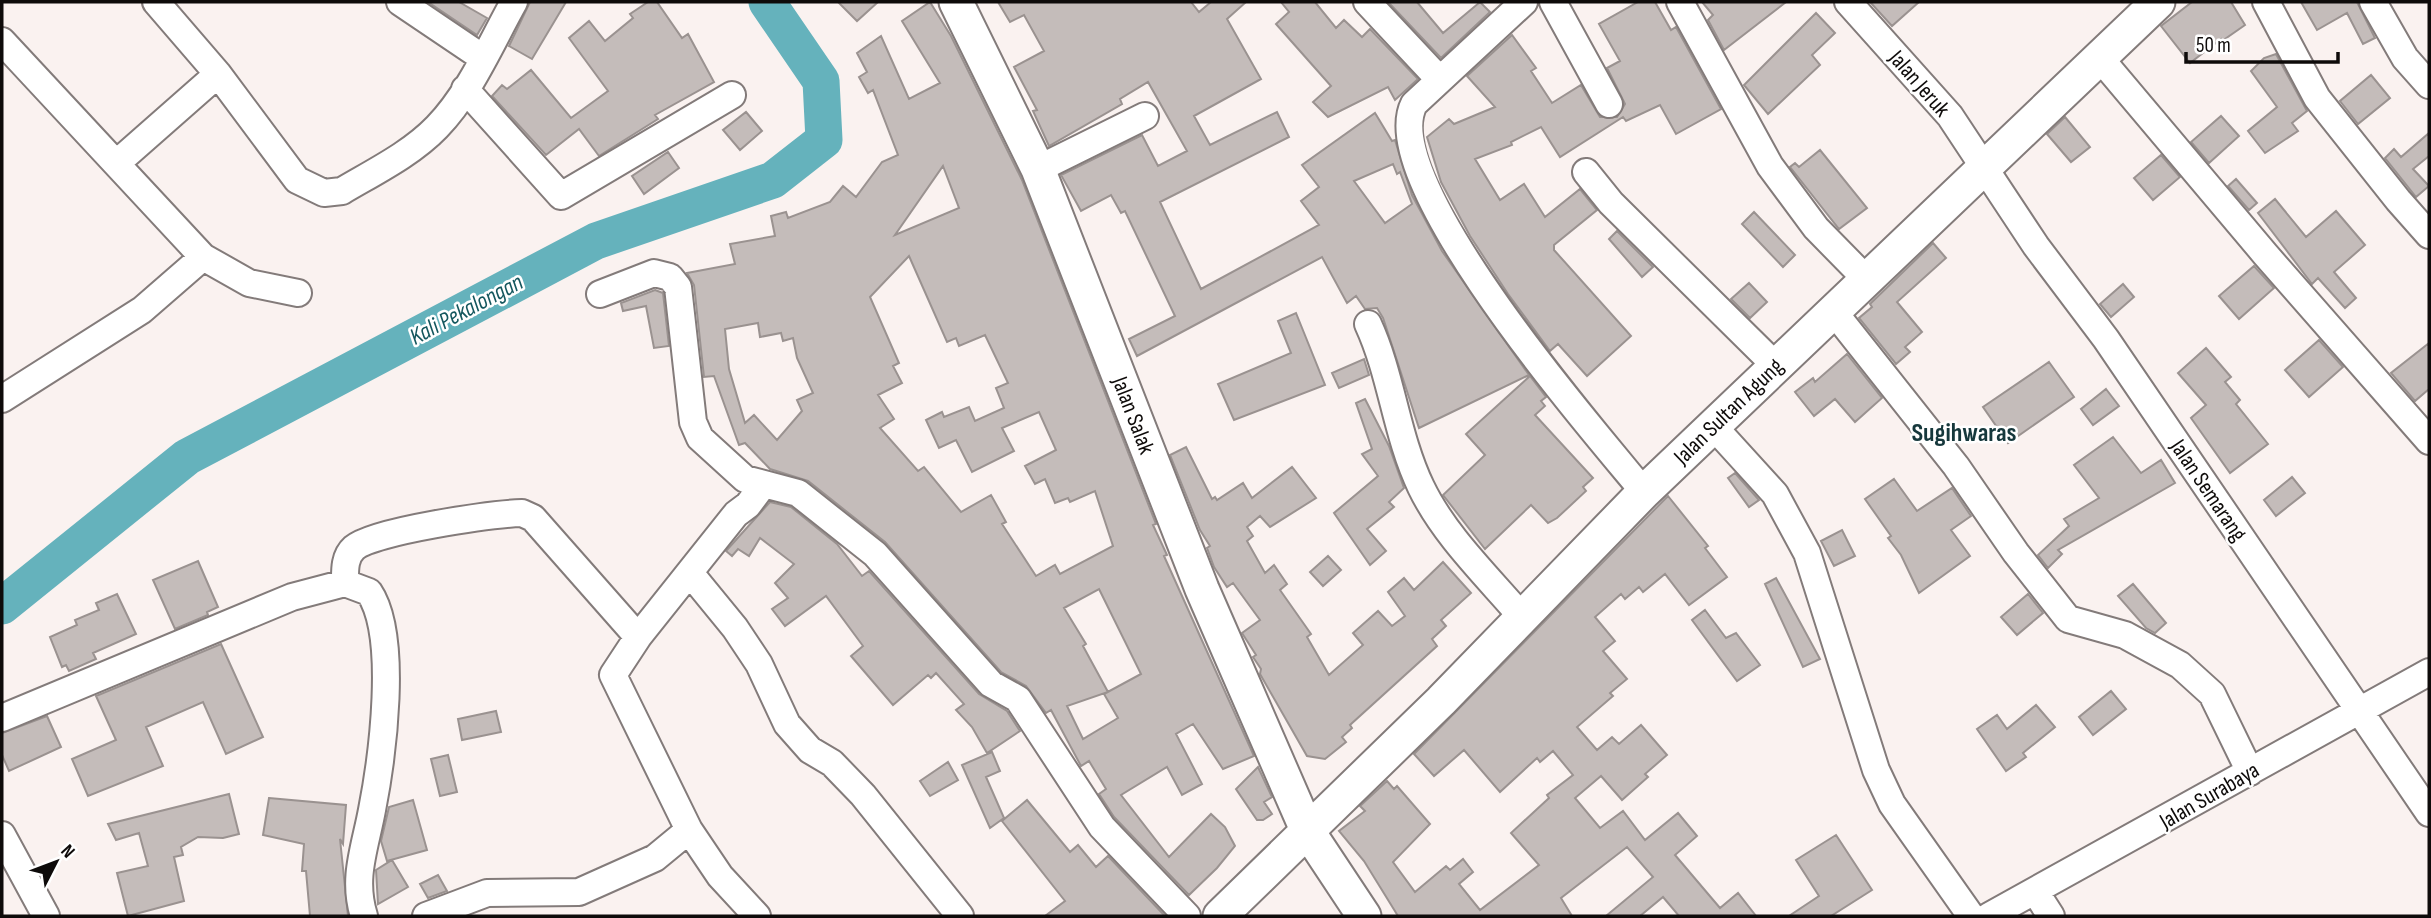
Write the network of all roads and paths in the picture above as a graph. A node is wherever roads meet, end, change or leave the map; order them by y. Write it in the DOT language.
graph roads {
  1 [pos="156,2"];
  2 [pos="400,2"];
  3 [pos="514,2"];
  4 [pos="956,2"];
  5 [pos="1367,2"];
  6 [pos="1524,2"];
  7 [pos="1553,2"];
  8 [pos="1681,2"];
  9 [pos="1848,2"];
  10 [pos="2158,2"];
  11 [pos="2266,2"];
  12 [pos="2373,2"];
  13 [pos="2,41"];
  14 [pos="2099,57"];
  15 [pos="483,58"];
  16 [pos="218,74"];
  17 [pos="1439,79"];
  18 [pos="2429,85"];
  19 [pos="465,89"];
  20 [pos="732,95"];
  21 [pos="1609,104"];
  22 [pos="1145,116"];
  23 [pos="118,162"];
  24 [pos="1038,169"];
  25 [pos="1985,169"];
  26 [pos="1586,172"];
  27 [pos="2429,235"];
  28 [pos="203,257"];
  29 [pos="1867,280"];
  30 [pos="298,293"];
  31 [pos="600,293"];
  32 [pos="1834,312"];
  33 [pos="1368,324"];
  34 [pos="1775,365"];
  35 [pos="6,388"];
  36 [pos="1714,427"];
  37 [pos="2429,441"];
  38 [pos="762,485"];
  39 [pos="1644,492"];
  40 [pos="691,573"];
  41 [pos="345,583"];
  42 [pos="1522,617"];
  43 [pos="638,638"];
  44 [pos="2429,672"];
  45 [pos="2360,709"];
  46 [pos="2,718"];
  47 [pos="2249,772"];
  48 [pos="2429,813"];
  49 [pos="689,830"];
  50 [pos="1307,831"];
  51 [pos="2,835"];
  52 [pos="2035,891"];
  53 [pos="435,915"];
  54 [pos="46,916"];
  55 [pos="363,916"];
  56 [pos="757,916"];
  57 [pos="960,916"];
  58 [pos="1187,916"];
  59 [pos="1220,916"];
  60 [pos="1364,916"];
  61 [pos="1971,916"];
  62 [pos="1989,916"];
  63 [pos="2051,916"];
  1 -- 16 [label="street"];
  2 -- 15 [label="street"];
  3 -- 15 [label="street"];
  4 -- 24 [label="main road, Jalan Salak"];
  5 -- 17 [label="street"];
  6 -- 17 [label="street"];
  7 -- 21 [label="street"];
  8 -- 29 [label="street"];
  9 -- 25 [label="street, Jalan Jeruk"];
  10 -- 14 [label="main road, Jalan Sultan Agung"];
  11 -- 27 [label="street"];
  12 -- 18 [label="street"];
  13 -- 23 [label="street"];
  14 -- 25 [label="main road, Jalan Sultan Agung"];
  14 -- 37 [label="street"];
  15 -- 19 [label="street"];
  16 -- 19 [label="street"];
  16 -- 23 [label="street"];
  17 -- 39 [label="street"];
  19 -- 20 [label="street"];
  22 -- 24 [label="street"];
  23 -- 28 [label="street"];
  24 -- 50 [label="main road, Jalan Salak"];
  25 -- 29 [label="main road, Jalan Sultan Agung"];
  25 -- 45 [label="street, Jalan Semarang"];
  26 -- 34 [label="street"];
  28 -- 30 [label="street"];
  28 -- 35 [label="street"];
  29 -- 32 [label="main road, Jalan Sultan Agung"];
  31 -- 38 [label="street"];
  32 -- 34 [label="main road, Jalan Sultan Agung"];
  32 -- 47 [label="street"];
  33 -- 42 [label="street"];
  34 -- 36 [label="main road, Jalan Sultan Agung"];
  36 -- 39 [label="main road, Jalan Sultan Agung"];
  36 -- 61 [label="street"];
  38 -- 40 [label="street"];
  38 -- 58 [label="street"];
  39 -- 42 [label="main road, Jalan Sultan Agung"];
  40 -- 43 [label="street"];
  40 -- 57 [label="street"];
  41 -- 43 [label="street"];
  41 -- 46 [label="street"];
  41 -- 55 [label="street"];
  42 -- 50 [label="main road, Jalan Sultan Agung"];
  43 -- 49 [label="street"];
  44 -- 45 [label="street, Jalan Surabaya"];
  45 -- 47 [label="street, Jalan Surabaya"];
  45 -- 48 [label="street, Jalan Semarang"];
  47 -- 52 [label="street, Jalan Surabaya"];
  49 -- 53 [label="street"];
  49 -- 56 [label="street"];
  50 -- 59 [label="main road, Jalan Sultan Agung"];
  50 -- 60 [label="main road, Jalan Salak"];
  51 -- 54 [label="street"];
  52 -- 62 [label="street, Jalan Surabaya"];
  52 -- 63 [label="street"];
}
